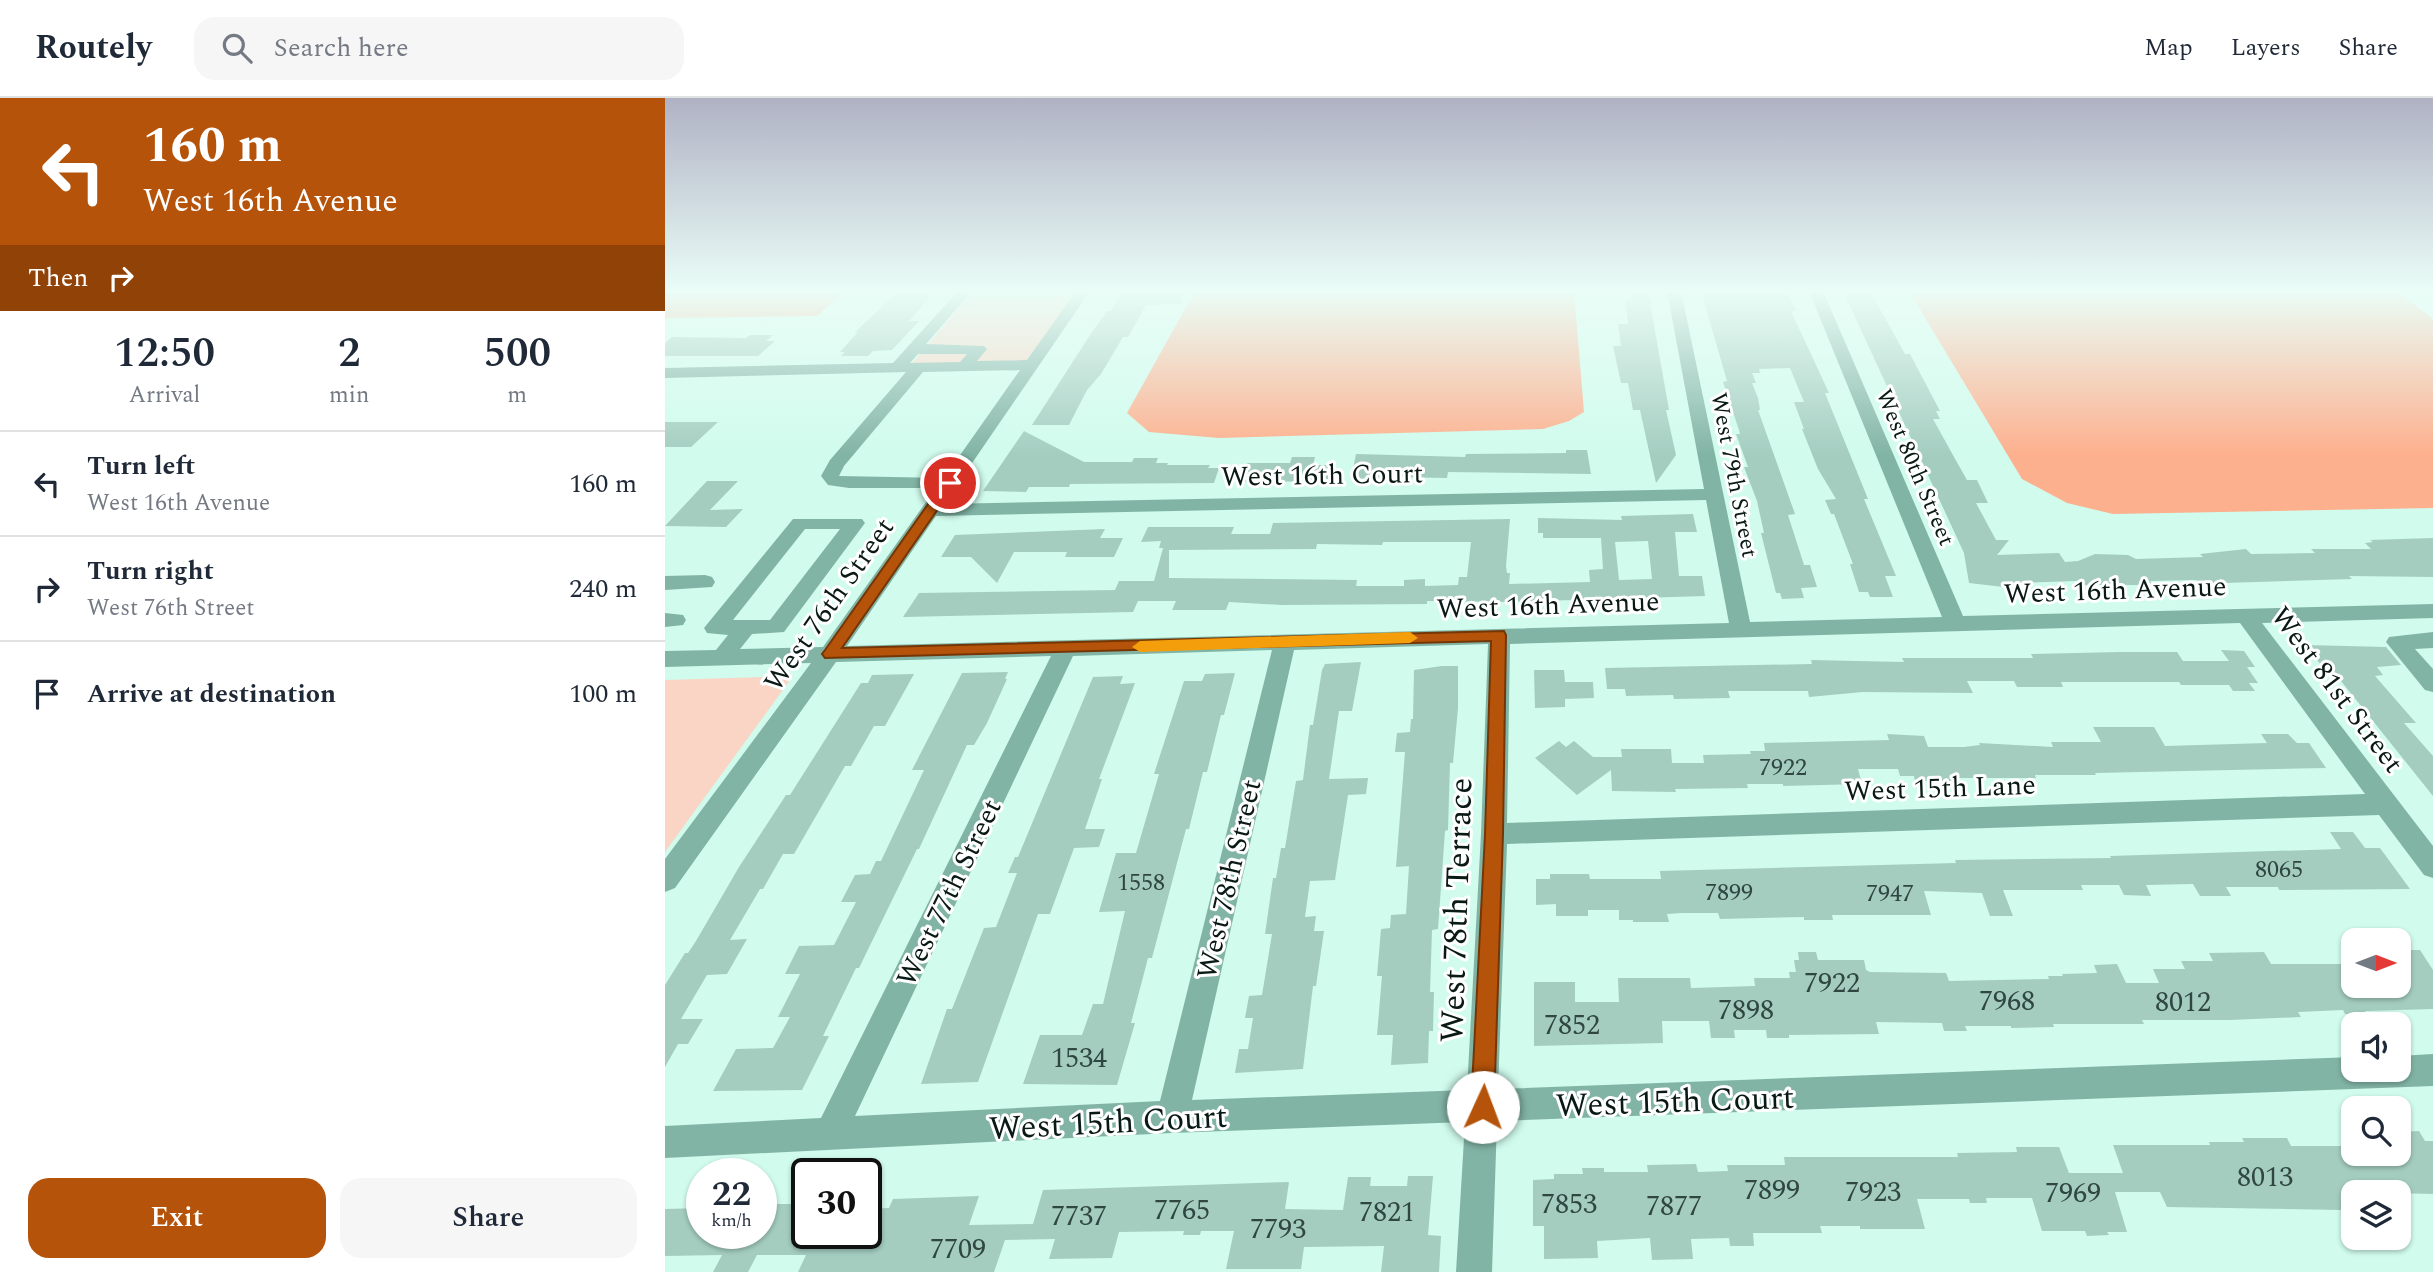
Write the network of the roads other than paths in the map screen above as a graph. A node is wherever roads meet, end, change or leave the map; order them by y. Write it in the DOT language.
graph roads {
  1 [pos="917,346"];
  2 [pos="1044,346"];
  3 [pos="1685,346"];
  4 [pos="1839,346"];
  5 [pos="914,349"];
  6 [pos="965,366"];
  7 [pos="1030,366"];
  8 [pos="897,368"];
  9 [pos="918,368"];
  10 [pos="665,373"];
  11 [pos="950,483"];
  12 [pos="1713,494"];
  13 [pos="931,510"];
  14 [pos="705,582"];
  15 [pos="665,583"];
  16 [pos="2433,611"];
  17 [pos="2245,615"];
  18 [pos="1955,623"];
  19 [pos="746,627"];
  20 [pos="1741,629"];
  21 [pos="1499,635"];
  22 [pos="2433,640"];
  23 [pos="1285,641"];
  24 [pos="1065,649"];
  25 [pos="830,654"];
  26 [pos="722,657"];
  27 [pos="665,659"];
  28 [pos="2433,684"];
  29 [pos="2388,804"];
  30 [pos="1494,834"];
  31 [pos="2433,867"];
  32 [pos="665,880"];
  33 [pos="2433,1070"];
  34 [pos="1483,1107"];
  35 [pos="1172,1118"];
  36 [pos="830,1134"];
  37 [pos="665,1142"];
  38 [pos="1474,1272"];
  1 -- 5 [label="street"];
  2 -- 7 [label="street, West 76th Street"];
  3 -- 12 [label="street, West 79th Street"];
  4 -- 18 [label="street, West 80th Street"];
  5 -- 6 [label="street"];
  5 -- 8 [label="street"];
  6 -- 7 [label="street"];
  6 -- 9 [label="street"];
  7 -- 11 [label="street, West 76th Street"];
  8 -- 9 [label="street"];
  8 -- 10 [label="street"];
  9 -- 11 [label="street"];
  11 -- 13 [label="street, West 76th Street"];
  12 -- 13 [label="street, West 16th Court"];
  12 -- 20 [label="street, West 79th Street"];
  13 -- 25 [label="street, West 76th Street"];
  14 -- 15 [label="street"];
  16 -- 17 [label="street, West 16th Avenue"];
  17 -- 18 [label="street, West 16th Avenue"];
  17 -- 29 [label="street, West 81st Street"];
  18 -- 20 [label="street, West 16th Avenue"];
  19 -- 19 [label="street"];
  19 -- 26 [label="street"];
  20 -- 21 [label="street, West 16th Avenue"];
  21 -- 23 [label="street, West 16th Avenue"];
  21 -- 30 [label="street, West 78th Terrace"];
  22 -- 28 [label="street"];
  23 -- 24 [label="street, West 16th Avenue"];
  23 -- 35 [label="street, West 78th Street"];
  24 -- 25 [label="street, West 16th Avenue"];
  24 -- 36 [label="street, West 77th Street"];
  25 -- 26 [label="street, West 16th Avenue"];
  25 -- 32 [label="street, West 76th Street"];
  26 -- 27 [label="street, West 16th Avenue"];
  29 -- 30 [label="street, West 15th Lane"];
  29 -- 31 [label="street, West 81st Street"];
  30 -- 34 [label="street, West 78th Terrace"];
  33 -- 34 [label="street, West 15th Court"];
  34 -- 35 [label="street, West 15th Court"];
  34 -- 38 [label="street, West 78th Terrace"];
  35 -- 36 [label="street, West 15th Court"];
  36 -- 37 [label="street, West 15th Court"];
}
